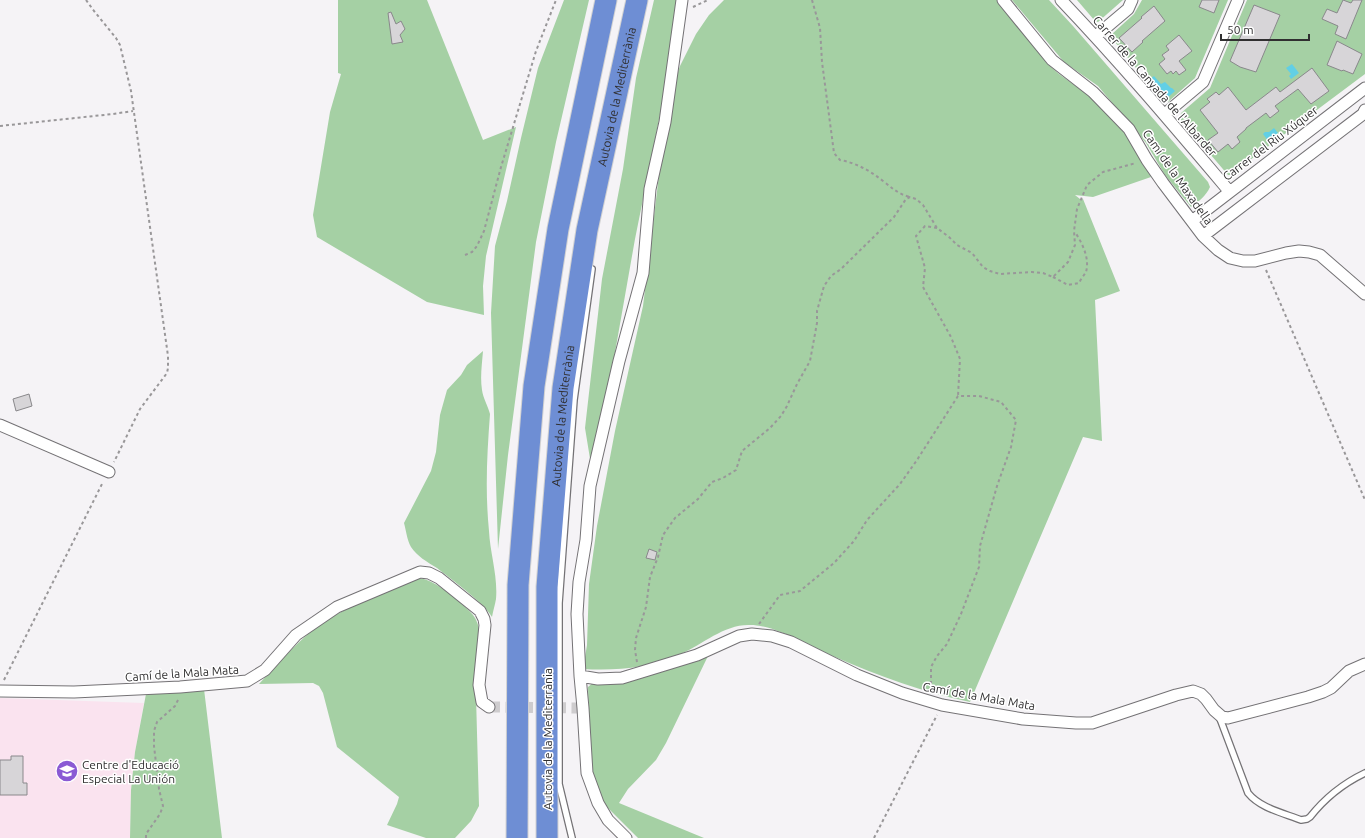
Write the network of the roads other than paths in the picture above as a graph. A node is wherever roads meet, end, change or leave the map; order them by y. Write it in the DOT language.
graph roads {
  1 [pos="606,0"];
  2 [pos="637,0"];
  3 [pos="682,0"];
  4 [pos="1003,0"];
  5 [pos="1061,0"];
  6 [pos="1132,0"];
  7 [pos="1238,0"];
  8 [pos="1096,36"];
  9 [pos="1365,88"];
  10 [pos="616,94"];
  11 [pos="1365,110"];
  12 [pos="1165,114"];
  13 [pos="603,187"];
  14 [pos="1229,191"];
  15 [pos="1192,221"];
  16 [pos="1203,236"];
  17 [pos="592,264"];
  18 [pos="1365,294"];
  19 [pos="0,425"];
  20 [pos="108,472"];
  21 [pos="1365,664"];
  22 [pos="517,675"];
  23 [pos="580,676"];
  24 [pos="1,687"];
  25 [pos="489,708"];
  26 [pos="1218,713"];
  27 [pos="1365,773"];
  28 [pos="511,786"];
  29 [pos="518,838"];
  30 [pos="547,838"];
  31 [pos="572,838"];
  32 [pos="626,838"];
  1 -- 22 [label="highway"];
  2 -- 10 [label="highway, Autovia de la Mediterrània"];
  3 -- 23 [label="street"];
  4 -- 15 [label="street, Camí de la Maxadella"];
  5 -- 8 [label="street, Carrer de la Canyada de l'Albarder"];
  6 -- 8 [label="street"];
  7 -- 12 [label="street"];
  8 -- 12 [label="street, Carrer de la Canyada de l'Albarder"];
  9 -- 14 [label="street, Carrer del Riu Xúquer"];
  10 -- 13 [label="lane"];
  10 -- 30 [label="highway, Autovia de la Mediterrània"];
  11 -- 16 [label="street"];
  12 -- 14 [label="street, Carrer de la Canyada de l'Albarder"];
  14 -- 15 [label="street, Carrer del Riu Xúquer"];
  15 -- 16 [label="street, Camí de la Maxadella"];
  16 -- 18 [label="street, Camí de la Maxadella"];
  17 -- 31 [label="lane"];
  19 -- 20 [label="street"];
  21 -- 26 [label="street"];
  22 -- 28 [label="lane"];
  22 -- 29 [label="highway"];
  23 -- 26 [label="street, Camí de la Mala Mata"];
  23 -- 32 [label="street"];
  24 -- 25 [label="street, Camí de la Mala Mata"];
  26 -- 27 [label="lane"];
}
